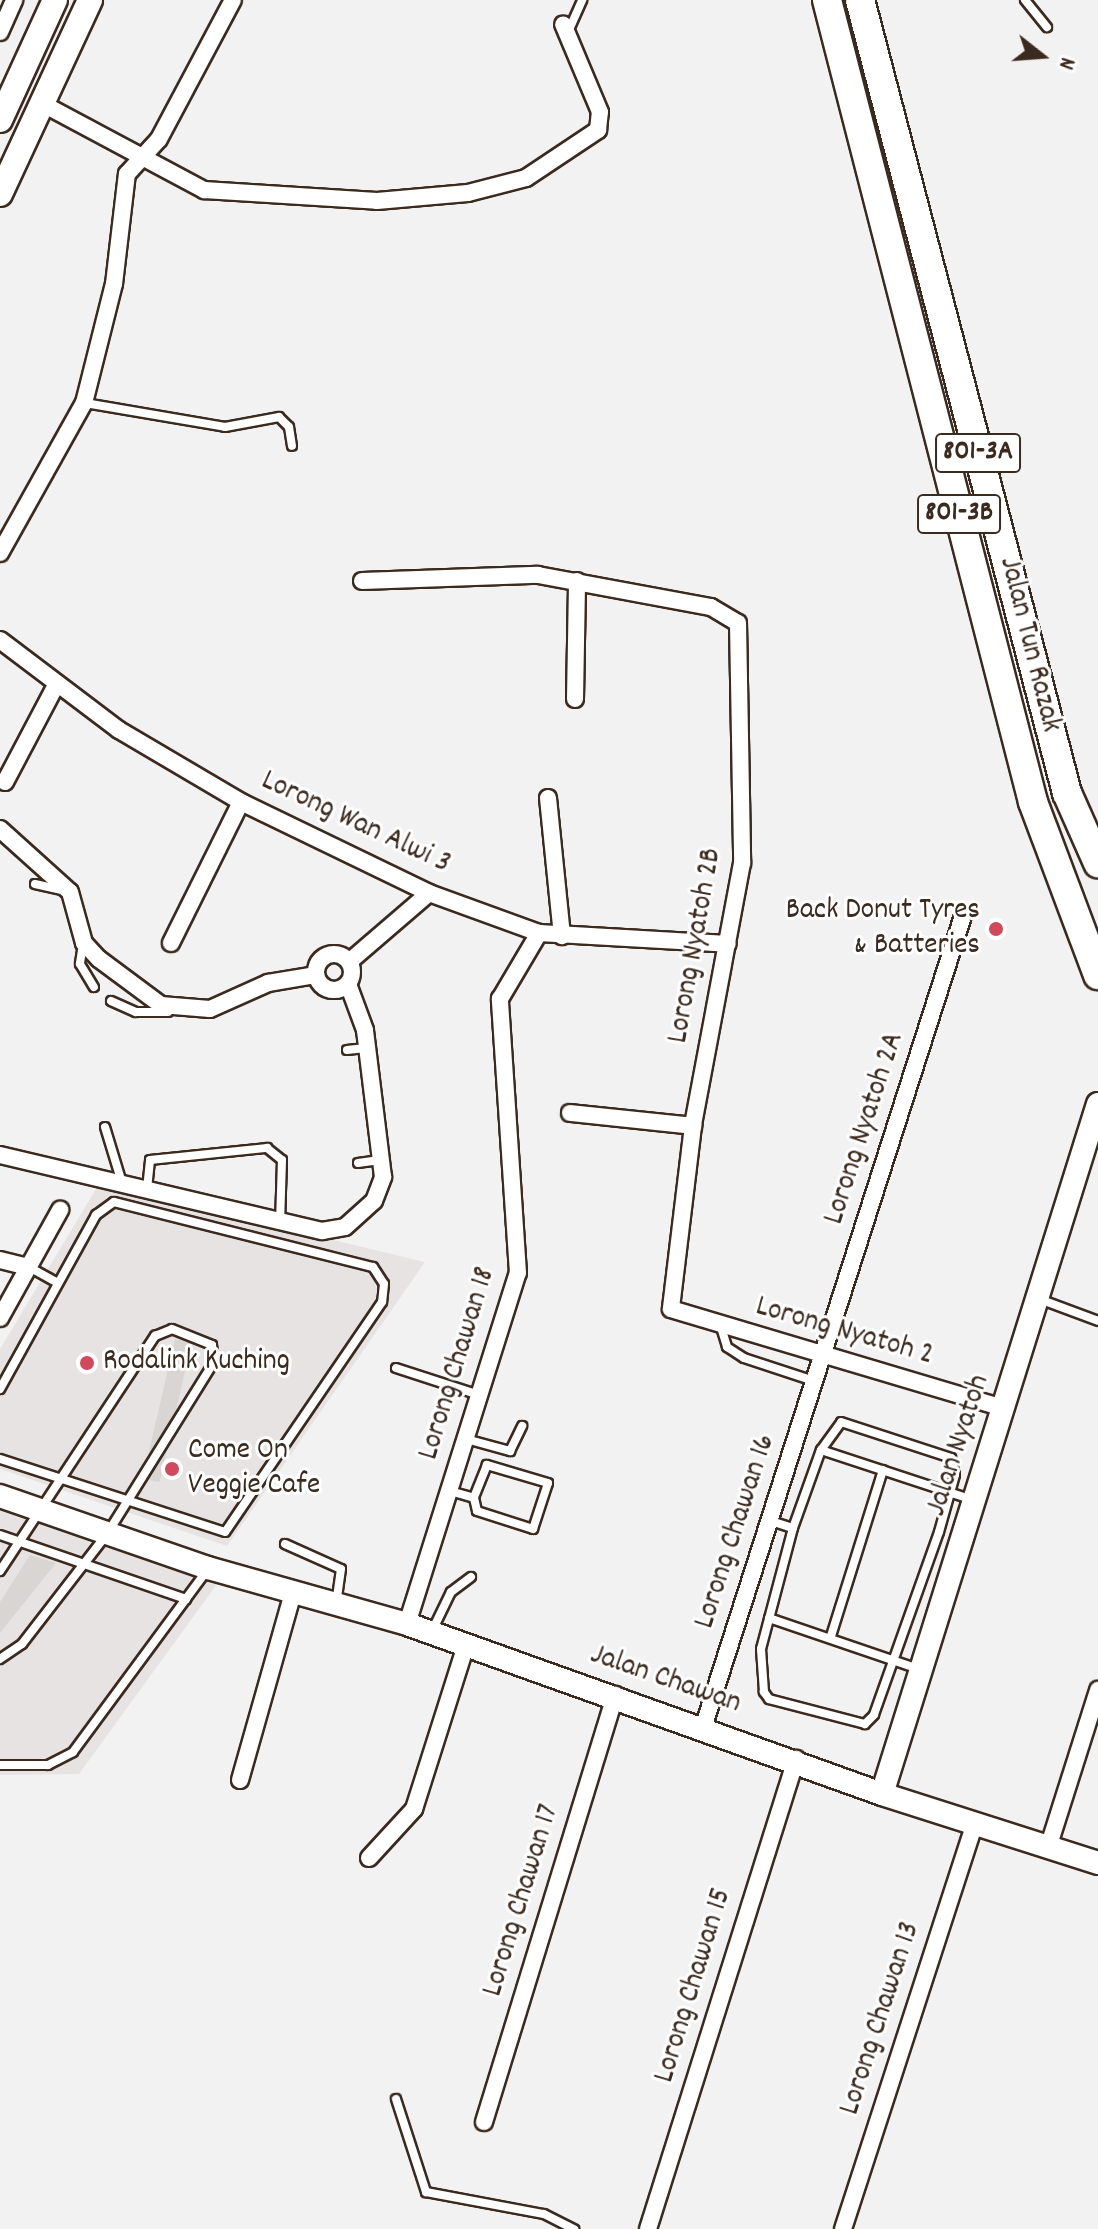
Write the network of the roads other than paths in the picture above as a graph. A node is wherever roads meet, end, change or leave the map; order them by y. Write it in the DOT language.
graph roads {
  1 [pos="14,0"];
  2 [pos="55,0"];
  3 [pos="90,0"];
  4 [pos="233,0"];
  5 [pos="582,0"];
  6 [pos="807,0"];
  7 [pos="827,0"];
  8 [pos="860,0"];
  9 [pos="879,0"];
  10 [pos="1025,0"];
  11 [pos="1047,27"];
  12 [pos="565,30"];
  13 [pos="0,32"];
  14 [pos="43,104"];
  15 [pos="857,113"];
  16 [pos="891,114"];
  17 [pos="0,120"];
  18 [pos="140,159"];
  19 [pos="0,194"];
  20 [pos="84,403"];
  21 [pos="292,446"];
  22 [pos="0,553"];
  23 [pos="362,581"];
  24 [pos="577,581"];
  25 [pos="0,640"];
  26 [pos="55,687"];
  27 [pos="575,699"];
  28 [pos="5,782"];
  29 [pos="548,798"];
  30 [pos="241,802"];
  31 [pos="0,829"];
  32 [pos="1098,863"];
  33 [pos="35,884"];
  34 [pos="70,892"];
  35 [pos="429,893"];
  36 [pos="962,919"];
  37 [pos="539,933"];
  38 [pos="562,936"];
  39 [pos="84,943"];
  40 [pos="171,943"];
  41 [pos="728,944"];
  42 [pos="350,961"];
  43 [pos="316,975"];
  44 [pos="1098,975"];
  45 [pos="348,984"];
  46 [pos="94,987"];
  47 [pos="111,1001"];
  48 [pos="177,1012"];
  49 [pos="367,1048"];
  50 [pos="347,1050"];
  51 [pos="570,1113"];
  52 [pos="1096,1119"];
  53 [pos="693,1126"];
  54 [pos="105,1127"];
  55 [pos="0,1155"];
  56 [pos="380,1160"];
  57 [pos="358,1163"];
  58 [pos="122,1183"];
  59 [pos="147,1189"];
  60 [pos="60,1210"];
  61 [pos="280,1222"];
  62 [pos="0,1260"];
  63 [pos="29,1267"];
  64 [pos="56,1282"];
  65 [pos="1038,1299"];
  66 [pos="671,1309"];
  67 [pos="0,1318"];
  68 [pos="1098,1321"];
  69 [pos="721,1327"];
  70 [pos="822,1356"];
  71 [pos="396,1368"];
  72 [pos="815,1381"];
  73 [pos="0,1389"];
  74 [pos="480,1395"];
  75 [pos="1004,1408"];
  76 [pos="522,1426"];
  77 [pos="466,1439"];
  78 [pos="821,1450"];
  79 [pos="0,1459"];
  80 [pos="883,1470"];
  81 [pos="62,1482"];
  82 [pos="450,1491"];
  83 [pos="952,1494"];
  84 [pos="0,1496"];
  85 [pos="474,1498"];
  86 [pos="974,1500"];
  87 [pos="126,1504"];
  88 [pos="42,1511"];
  89 [pos="771,1521"];
  90 [pos="793,1528"];
  91 [pos="107,1534"];
  92 [pos="0,1535"];
  93 [pos="21,1541"];
  94 [pos="285,1544"];
  95 [pos="86,1564"];
  96 [pos="208,1568"];
  97 [pos="0,1571"];
  98 [pos="471,1577"];
  99 [pos="293,1593"];
  100 [pos="186,1599"];
  101 [pos="335,1605"];
  102 [pos="769,1618"];
  103 [pos="407,1624"];
  104 [pos="431,1633"];
  105 [pos="831,1636"];
  106 [pos="466,1645"];
  107 [pos="0,1659"];
  108 [pos="893,1660"];
  109 [pos="920,1669"];
  110 [pos="1098,1690"];
  111 [pos="615,1695"];
  112 [pos="704,1725"];
  113 [pos="796,1759"];
  114 [pos="0,1765"];
  115 [pos="240,1780"];
  116 [pos="882,1794"];
  117 [pos="974,1826"];
  118 [pos="1048,1848"];
  119 [pos="369,1858"];
  120 [pos="1098,1863"];
  121 [pos="396,2099"];
  122 [pos="484,2122"];
  123 [pos="574,2229"];
  124 [pos="648,2229"];
  125 [pos="843,2229"];
  1 -- 13 [label="street"];
  2 -- 17 [label="main road"];
  3 -- 14 [label="main road"];
  4 -- 18 [label="street"];
  5 -- 12 [label="lane"];
  6 -- 15 [label="highway"];
  7 -- 15 [label="highway, Jalan Tun Razak / 801-3B"];
  8 -- 16 [label="highway, Jalan Tun Razak / 801-3A"];
  9 -- 16 [label="highway"];
  10 -- 11 [label="lane"];
  12 -- 18 [label="street"];
  14 -- 18 [label="street"];
  14 -- 19 [label="main road"];
  15 -- 44 [label="highway, Jalan Tun Razak / 801-3B"];
  16 -- 32 [label="highway, Jalan Tun Razak / 801-3A"];
  18 -- 20 [label="street"];
  20 -- 21 [label="lane"];
  20 -- 22 [label="street"];
  23 -- 24 [label="street"];
  24 -- 27 [label="street"];
  24 -- 41 [label="street, Lorong Nyatoh 2B"];
  25 -- 26 [label="street, Lorong Wan Alwi 3"];
  26 -- 28 [label="street"];
  26 -- 30 [label="street, Lorong Wan Alwi 3"];
  29 -- 38 [label="street"];
  30 -- 35 [label="street, Lorong Wan Alwi 3"];
  30 -- 40 [label="street"];
  31 -- 34 [label="street"];
  33 -- 34 [label="lane"];
  34 -- 39 [label="street"];
  35 -- 37 [label="street, Lorong Wan Alwi 3"];
  35 -- 42 [label="street"];
  36 -- 70 [label="street, Lorong Nyatoh 2A"];
  37 -- 38 [label="street, Lorong Wan Alwi 3"];
  37 -- 74 [label="street, Lorong Chawan 18"];
  38 -- 41 [label="street, Lorong Wan Alwi 3"];
  39 -- 46 [label="lane"];
  39 -- 48 [label="street"];
  41 -- 53 [label="street, Lorong Nyatoh 2B"];
  42 -- 43 [label="street"];
  42 -- 45 [label="street"];
  43 -- 45 [label="street"];
  43 -- 48 [label="street"];
  45 -- 49 [label="street"];
  47 -- 48 [label="lane"];
  49 -- 50 [label="lane"];
  49 -- 56 [label="street"];
  51 -- 53 [label="street"];
  52 -- 65 [label="street, Jalan Nyatoh"];
  53 -- 66 [label="street, Lorong Nyatoh 2B"];
  54 -- 58 [label="lane"];
  55 -- 58 [label="street"];
  56 -- 57 [label="lane"];
  56 -- 61 [label="street"];
  58 -- 59 [label="street"];
  59 -- 61 [label="street"];
  59 -- 61 [label="lane"];
  60 -- 63 [label="street"];
  62 -- 63 [label="street"];
  63 -- 64 [label="lane"];
  63 -- 67 [label="street"];
  64 -- 73 [label="lane"];
  64 -- 87 [label="lane"];
  65 -- 68 [label="lane"];
  65 -- 75 [label="street, Jalan Nyatoh"];
  66 -- 69 [label="street, Lorong Nyatoh 2"];
  69 -- 70 [label="street, Lorong Nyatoh 2"];
  69 -- 72 [label="lane"];
  70 -- 72 [label="street, Lorong Chawan 16"];
  70 -- 75 [label="street, Lorong Nyatoh 2"];
  71 -- 74 [label="lane"];
  72 -- 89 [label="street, Lorong Chawan 16"];
  74 -- 77 [label="street, Lorong Chawan 18"];
  75 -- 86 [label="street, Jalan Nyatoh"];
  76 -- 77 [label="lane"];
  77 -- 82 [label="street, Lorong Chawan 18"];
  78 -- 80 [label="lane"];
  78 -- 83 [label="lane"];
  78 -- 90 [label="lane"];
  79 -- 81 [label="lane"];
  80 -- 83 [label="lane"];
  80 -- 105 [label="lane"];
  81 -- 87 [label="lane"];
  81 -- 87 [label="lane"];
  81 -- 88 [label="lane"];
  82 -- 85 [label="lane"];
  82 -- 103 [label="street, Lorong Chawan 18"];
  83 -- 86 [label="lane"];
  83 -- 108 [label="lane"];
  84 -- 88 [label="street, Jalan Chawan"];
  85 -- 85 [label="lane"];
  86 -- 109 [label="street, Jalan Nyatoh"];
  87 -- 91 [label="lane"];
  88 -- 91 [label="street, Jalan Chawan"];
  88 -- 93 [label="lane"];
  89 -- 90 [label="lane"];
  89 -- 112 [label="street, Lorong Chawan 16"];
  90 -- 102 [label="lane"];
  91 -- 95 [label="lane"];
  91 -- 96 [label="street, Jalan Chawan"];
  92 -- 93 [label="lane"];
  93 -- 95 [label="lane"];
  93 -- 97 [label="lane"];
  94 -- 101 [label="lane"];
  95 -- 100 [label="lane"];
  95 -- 107 [label="lane"];
  96 -- 99 [label="street, Jalan Chawan"];
  96 -- 100 [label="lane"];
  98 -- 104 [label="lane"];
  99 -- 101 [label="street, Jalan Chawan"];
  99 -- 115 [label="street"];
  100 -- 114 [label="lane"];
  101 -- 103 [label="street, Jalan Chawan"];
  102 -- 105 [label="lane"];
  102 -- 108 [label="lane"];
  103 -- 104 [label="street, Jalan Chawan"];
  104 -- 106 [label="street, Jalan Chawan"];
  105 -- 108 [label="lane"];
  106 -- 111 [label="street, Jalan Chawan"];
  106 -- 119 [label="street"];
  108 -- 109 [label="lane"];
  109 -- 116 [label="street, Jalan Nyatoh"];
  110 -- 118 [label="street"];
  111 -- 112 [label="street, Jalan Chawan"];
  111 -- 122 [label="street, Lorong Chawan 17"];
  112 -- 113 [label="street, Jalan Chawan"];
  113 -- 116 [label="street, Jalan Chawan"];
  113 -- 124 [label="street, Lorong Chawan 15"];
  116 -- 117 [label="street, Jalan Chawan"];
  117 -- 118 [label="street, Jalan Chawan"];
  117 -- 125 [label="street, Lorong Chawan 13"];
  118 -- 120 [label="street, Jalan Chawan"];
  121 -- 123 [label="lane"];
}
